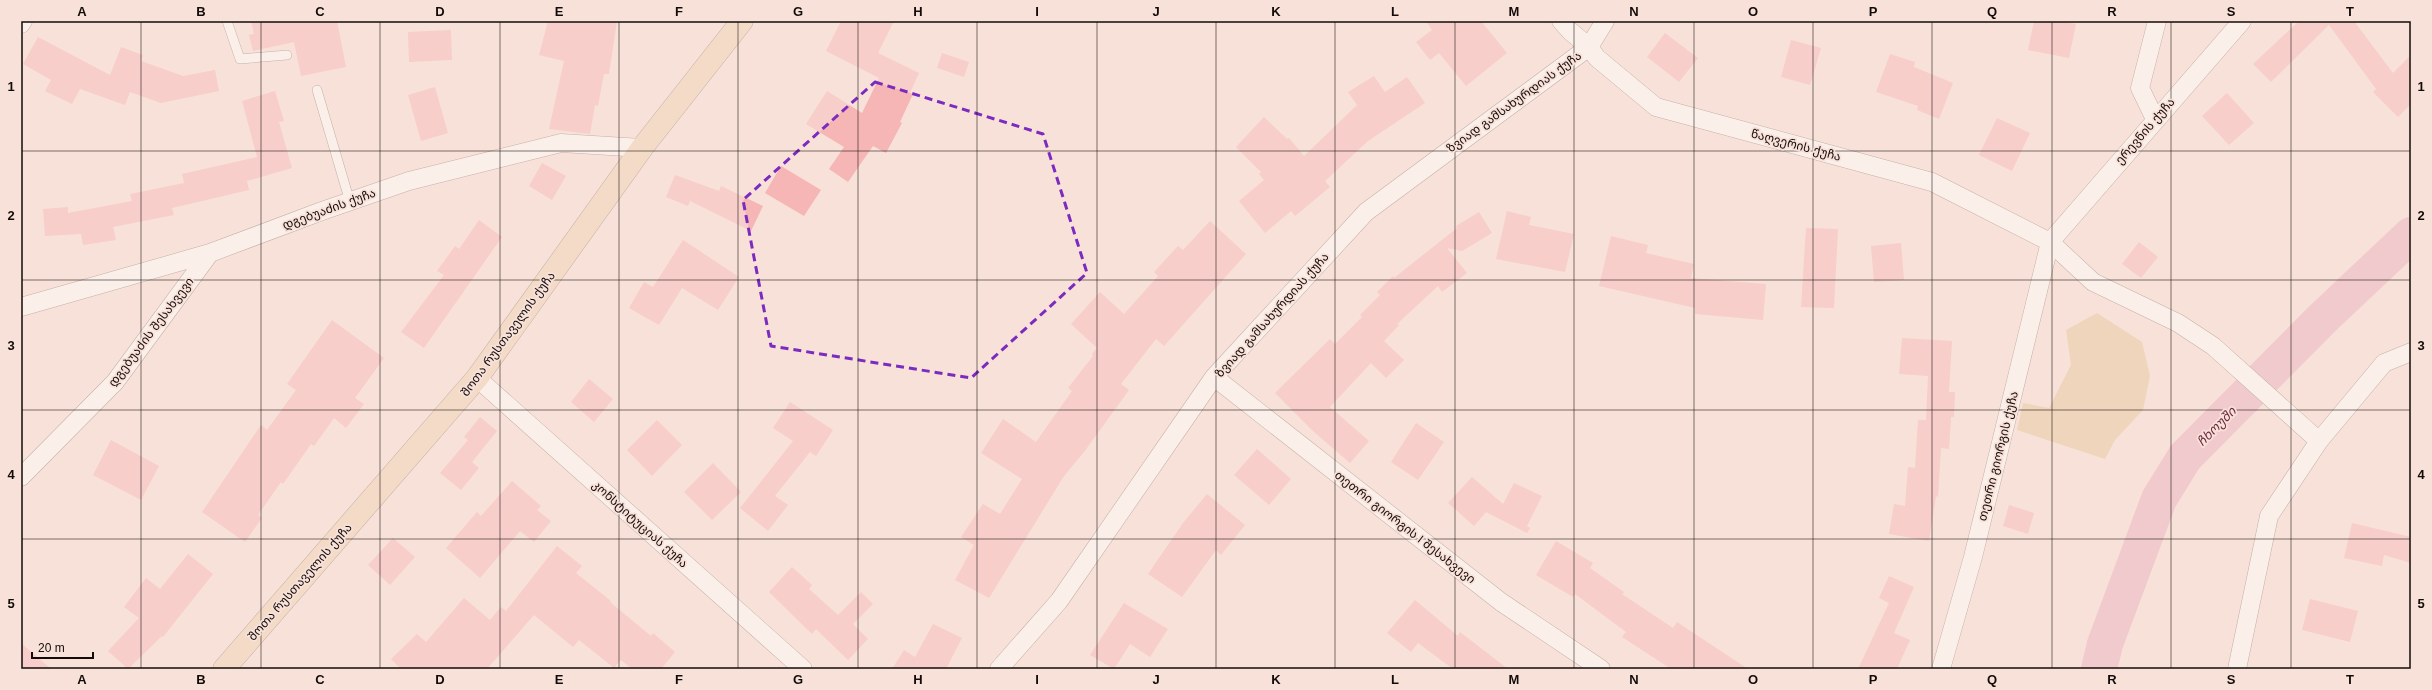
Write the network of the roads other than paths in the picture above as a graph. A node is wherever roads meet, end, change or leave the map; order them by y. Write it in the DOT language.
graph roads {
  1 [pos="23,21"];
  2 [pos="227,21"];
  3 [pos="742,21"];
  4 [pos="1561,21"];
  5 [pos="1605,21"];
  6 [pos="2156,21"];
  7 [pos="2242,21"];
  8 [pos="21,24"];
  9 [pos="1589,47"];
  10 [pos="287,55"];
  11 [pos="317,90"];
  12 [pos="2156,119"];
  13 [pos="642,148"];
  14 [pos="350,202"];
  15 [pos="2050,242"];
  16 [pos="210,253"];
  17 [pos="21,307"];
  18 [pos="2411,352"];
  19 [pos="1214,377"];
  20 [pos="478,378"];
  21 [pos="2319,441"];
  22 [pos="21,476"];
  23 [pos="224,669"];
  24 [pos="802,669"];
  25 [pos="999,669"];
  26 [pos="1602,669"];
  27 [pos="1940,669"];
  28 [pos="2237,669"];
  1 -- 8 [label="street"];
  2 -- 10 [label="lane"];
  3 -- 13 [label="main road, შოთა რუსთაველის ქუჩა"];
  4 -- 9 [label="street, წაღვერის ქუჩა"];
  5 -- 9 [label="street, ზვიად გამსახურდიას ქუჩა"];
  6 -- 12 [label="street"];
  7 -- 12 [label="street, ერევნის ქუჩა"];
  9 -- 15 [label="street, წაღვერის ქუჩა"];
  9 -- 19 [label="street, ზვიად გამსახურდიას ქუჩა"];
  11 -- 14 [label="lane"];
  12 -- 15 [label="street, ერევნის ქუჩა"];
  13 -- 14 [label="street, დგებუაძის ქუჩა"];
  13 -- 20 [label="main road, შოთა რუსთაველის ქუჩა"];
  14 -- 16 [label="street, დგებუაძის ქუჩა"];
  15 -- 21 [label="street, წაღვერის ქუჩა"];
  15 -- 27 [label="street, თეთრი გიორგის ქუჩა"];
  16 -- 17 [label="street, დგებუაძის ქუჩა"];
  16 -- 22 [label="street, დგებუაძის შესახვევი"];
  18 -- 21 [label="street"];
  19 -- 25 [label="street, ზვიად გამსახურდიას ქუჩა"];
  19 -- 26 [label="street, თეთრი გიორგის I შესახვევი"];
  20 -- 23 [label="main road, შოთა რუსთაველის ქუჩა"];
  20 -- 24 [label="street, კონსტიტუციას ქუჩა"];
  21 -- 28 [label="street"];
}
